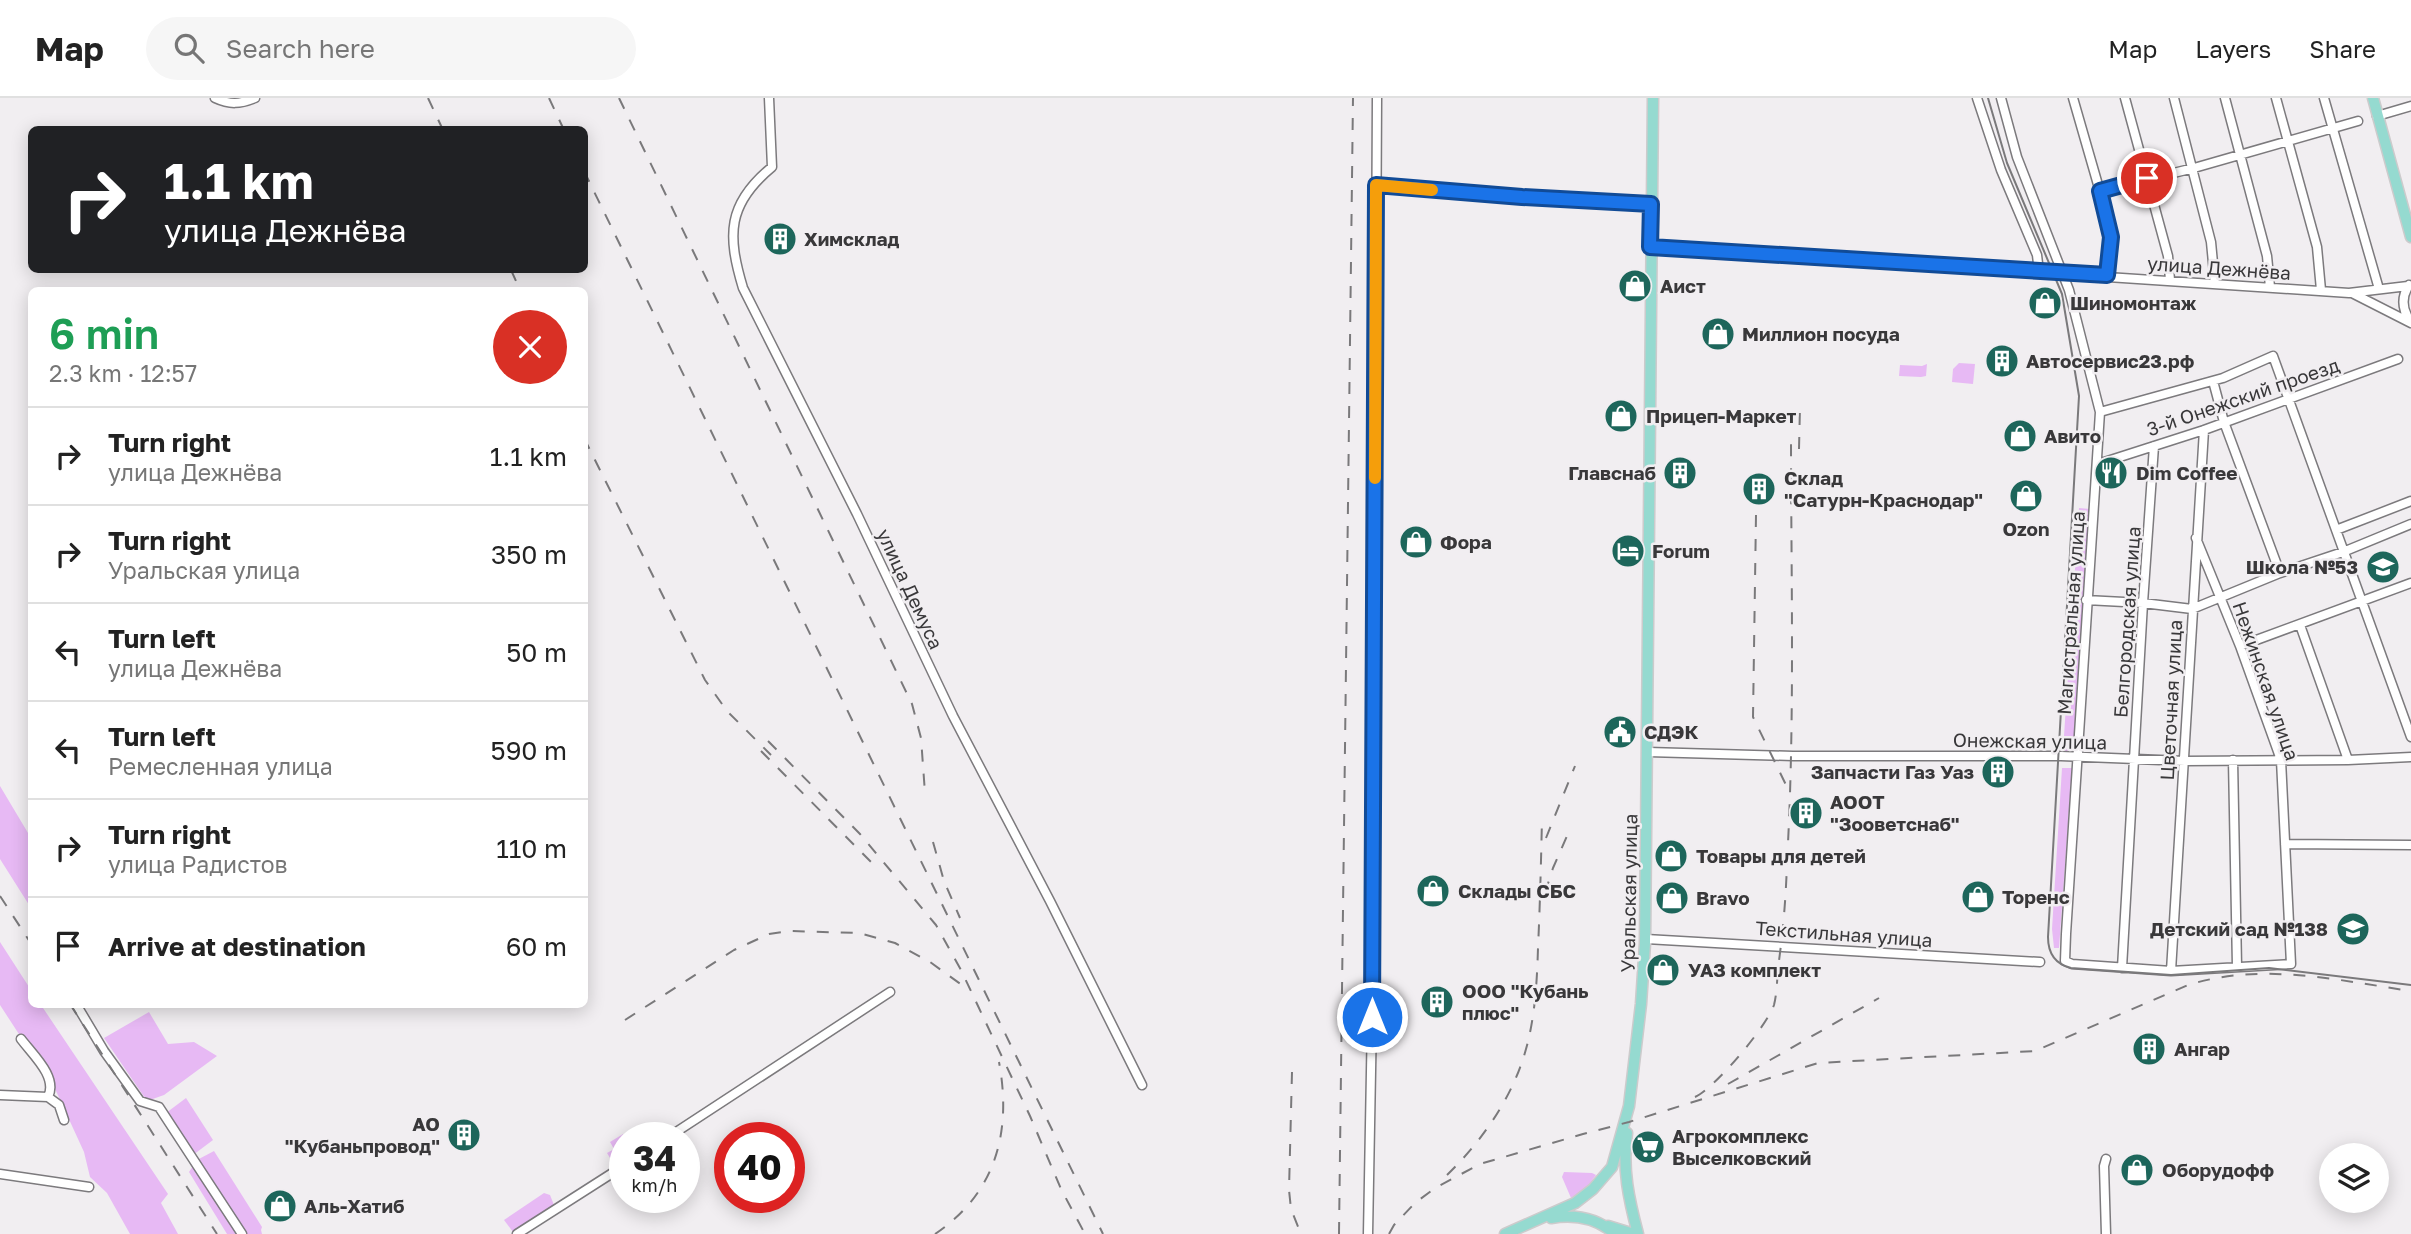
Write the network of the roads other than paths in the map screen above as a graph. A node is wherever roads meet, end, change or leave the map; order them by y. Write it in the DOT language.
graph roads {
  1 [pos="215,98"];
  2 [pos="255,98"];
  3 [pos="769,98"];
  4 [pos="1377,98"];
  5 [pos="1654,98"];
  6 [pos="1977,98"];
  7 [pos="2001,98"];
  8 [pos="2073,98"];
  9 [pos="2125,98"];
  10 [pos="2174,98"];
  11 [pos="2225,98"];
  12 [pos="2276,98"];
  13 [pos="2325,98"];
  14 [pos="2373,98"];
  15 [pos="2378,98"];
  16 [pos="2411,106"];
  17 [pos="2380,115"];
  18 [pos="2358,121"];
  19 [pos="2333,128"];
  20 [pos="2288,141"];
  21 [pos="2241,155"];
  22 [pos="2194,168"];
  23 [pos="2147,178"];
  24 [pos="1376,185"];
  25 [pos="2100,191"];
  26 [pos="1652,204"];
  27 [pos="2411,214"];
  28 [pos="2411,237"];
  29 [pos="1651,247"];
  30 [pos="2039,272"];
  31 [pos="2062,273"];
  32 [pos="2107,275"];
  33 [pos="2170,281"];
  34 [pos="2215,284"];
  35 [pos="2410,284"];
  36 [pos="2270,288"];
  37 [pos="2379,289"];
  38 [pos="2321,290"];
  39 [pos="2349,293"];
  40 [pos="2411,322"];
  41 [pos="2398,359"];
  42 [pos="2213,381"];
  43 [pos="2289,398"];
  44 [pos="2100,412"];
  45 [pos="2224,422"];
  46 [pos="2204,430"];
  47 [pos="2154,446"];
  48 [pos="2098,464"];
  49 [pos="2411,501"];
  50 [pos="2411,524"];
  51 [pos="2336,530"];
  52 [pos="2196,538"];
  53 [pos="2343,552"];
  54 [pos="2280,573"];
  55 [pos="2411,583"];
  56 [pos="2220,598"];
  57 [pos="2086,600"];
  58 [pos="2143,603"];
  59 [pos="2361,603"];
  60 [pos="2192,608"];
  61 [pos="2300,625"];
  62 [pos="2240,646"];
  63 [pos="2411,737"];
  64 [pos="1648,752"];
  65 [pos="2077,756"];
  66 [pos="2411,757"];
  67 [pos="2134,758"];
  68 [pos="2233,760"];
  69 [pos="2281,760"];
  70 [pos="2348,760"];
  71 [pos="2185,761"];
  72 [pos="2285,844"];
  73 [pos="2411,845"];
  74 [pos="1646,939"];
  75 [pos="2040,962"];
  76 [pos="2237,966"];
  77 [pos="2122,968"];
  78 [pos="2171,971"];
  79 [pos="890,992"];
  80 [pos="78,1008"];
  81 [pos="21,1039"];
  82 [pos="1635,1063"];
  83 [pos="1142,1085"];
  84 [pos="0,1095"];
  85 [pos="48,1097"];
  86 [pos="64,1119"];
  87 [pos="691,1122"];
  88 [pos="2106,1159"];
  89 [pos="1608,1173"];
  90 [pos="0,1174"];
  91 [pos="1625,1174"];
  92 [pos="609,1175"];
  93 [pos="89,1187"];
  94 [pos="1536,1220"];
  95 [pos="1596,1222"];
  96 [pos="242,1234"];
  97 [pos="517,1234"];
  98 [pos="1368,1234"];
  99 [pos="1505,1234"];
  100 [pos="1615,1234"];
  101 [pos="1636,1234"];
  102 [pos="2106,1234"];
  1 -- 2 [label="street"];
  3 -- 83 [label="street, улица Демуса"];
  4 -- 24 [label="street"];
  5 -- 26 [label="main road, Уральская улица"];
  6 -- 30 [label="street"];
  7 -- 31 [label="street, Магистральная улица"];
  8 -- 25 [label="street"];
  9 -- 23 [label="street"];
  10 -- 22 [label="street"];
  11 -- 21 [label="street"];
  12 -- 20 [label="street"];
  13 -- 19 [label="street"];
  14 -- 17 [label="main road"];
  15 -- 17 [label="main road"];
  16 -- 17 [label="street"];
  17 -- 27 [label="main road"];
  17 -- 28 [label="main road"];
  18 -- 19 [label="street"];
  19 -- 20 [label="street"];
  19 -- 37 [label="street"];
  20 -- 21 [label="street"];
  20 -- 38 [label="street"];
  21 -- 22 [label="street"];
  21 -- 36 [label="street"];
  22 -- 23 [label="street"];
  22 -- 34 [label="street"];
  23 -- 25 [label="street"];
  23 -- 33 [label="street"];
  24 -- 26 [label="street"];
  24 -- 98 [label="street"];
  25 -- 32 [label="street"];
  26 -- 29 [label="main road, Уральская улица"];
  29 -- 30 [label="street, улица Дежнёва"];
  29 -- 64 [label="main road, Уральская улица"];
  30 -- 31 [label="street, улица Дежнёва"];
  31 -- 32 [label="street, улица Дежнёва"];
  31 -- 44 [label="street, Магистральная улица"];
  32 -- 33 [label="street, улица Дежнёва"];
  33 -- 34 [label="street, улица Дежнёва"];
  34 -- 36 [label="street, улица Дежнёва"];
  35 -- 37 [label="street, улица Дежнёва"];
  35 -- 40 [label="street"];
  36 -- 38 [label="street, улица Дежнёва"];
  37 -- 39 [label="street, улица Дежнёва"];
  38 -- 39 [label="street, улица Дежнёва"];
  39 -- 40 [label="street"];
  41 -- 43 [label="street, 3-й Онежский проезд"];
  42 -- 43 [label="street"];
  42 -- 44 [label="street"];
  42 -- 45 [label="street"];
  43 -- 45 [label="street, 3-й Онежский проезд"];
  43 -- 51 [label="street"];
  44 -- 48 [label="street, Магистральная улица"];
  45 -- 46 [label="street, 3-й Онежский проезд"];
  45 -- 54 [label="street"];
  46 -- 47 [label="street, 3-й Онежский проезд"];
  46 -- 52 [label="street, Цветочная улица"];
  47 -- 48 [label="street, 3-й Онежский проезд"];
  47 -- 58 [label="street, Белгородская улица"];
  48 -- 57 [label="street, Магистральная улица"];
  49 -- 51 [label="street"];
  50 -- 53 [label="street"];
  51 -- 53 [label="street"];
  52 -- 56 [label="street, Нежинская улица"];
  52 -- 60 [label="street, Цветочная улица"];
  53 -- 54 [label="street"];
  53 -- 59 [label="street"];
  54 -- 56 [label="street"];
  55 -- 59 [label="street"];
  56 -- 60 [label="street"];
  56 -- 62 [label="street, Нежинская улица"];
  57 -- 58 [label="street"];
  57 -- 65 [label="street, Магистральная улица"];
  58 -- 60 [label="street"];
  58 -- 67 [label="street, Белгородская улица"];
  59 -- 61 [label="street"];
  59 -- 63 [label="street"];
  60 -- 71 [label="street, Цветочная улица"];
  61 -- 62 [label="street"];
  61 -- 70 [label="street"];
  62 -- 69 [label="street, Нежинская улица"];
  64 -- 65 [label="street, Онежская улица"];
  64 -- 74 [label="main road, Уральская улица"];
  65 -- 67 [label="street, Онежская улица"];
  65 -- 77 [label="street, Магистральная улица"];
  66 -- 70 [label="street, Онежская улица"];
  67 -- 71 [label="street, Онежская улица"];
  67 -- 77 [label="street, Белгородская улица"];
  68 -- 69 [label="street, Онежская улица"];
  68 -- 71 [label="street, Онежская улица"];
  68 -- 76 [label="street"];
  69 -- 70 [label="street, Онежская улица"];
  69 -- 72 [label="street, Нежинская улица"];
  71 -- 78 [label="street, Цветочная улица"];
  72 -- 73 [label="street"];
  72 -- 76 [label="street, Нежинская улица"];
  74 -- 75 [label="street, Текстильная улица"];
  74 -- 82 [label="main road, Уральская улица"];
  76 -- 78 [label="street"];
  77 -- 78 [label="street"];
  79 -- 87 [label="street"];
  80 -- 96 [label="street"];
  81 -- 85 [label="street"];
  82 -- 89 [label="main road, Уральская улица"];
  82 -- 91 [label="main road, Уральская улица"];
  84 -- 85 [label="street"];
  85 -- 86 [label="street"];
  88 -- 102 [label="street"];
  89 -- 91 [label="main road"];
  89 -- 94 [label="main road"];
  90 -- 93 [label="street"];
  91 -- 101 [label="main road, Уральская улица"];
  92 -- 97 [label="street"];
  94 -- 95 [label="main road"];
  94 -- 99 [label="main road"];
  95 -- 100 [label="main road"];
  95 -- 101 [label="main road"];
}
